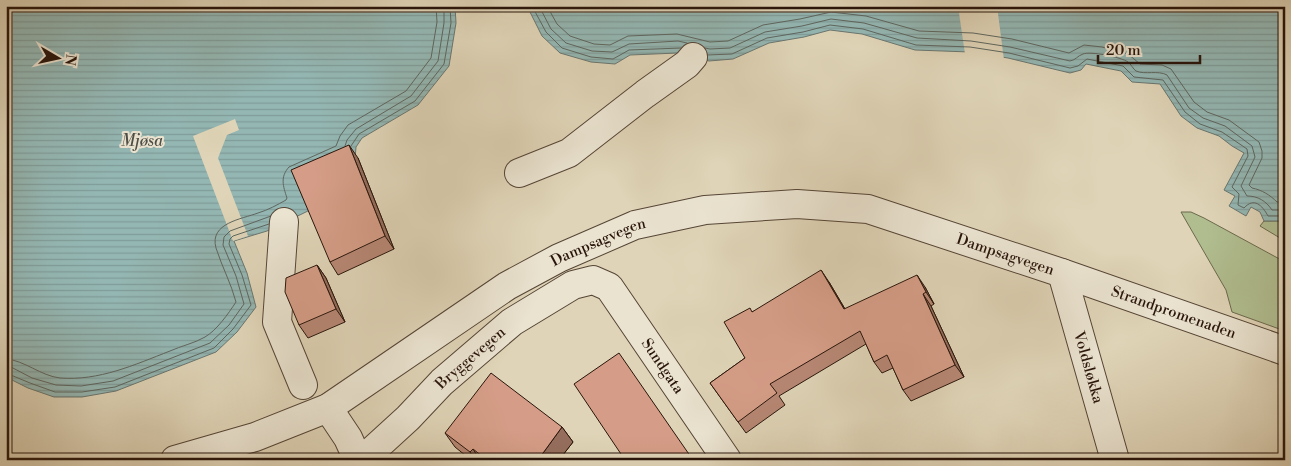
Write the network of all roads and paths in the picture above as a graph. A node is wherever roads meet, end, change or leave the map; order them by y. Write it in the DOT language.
graph roads {
  1 [pos="693,57"];
  2 [pos="519,173"];
  3 [pos="284,222"];
  4 [pos="1062,274"];
  5 [pos="593,280"];
  6 [pos="1285,351"];
  7 [pos="303,385"];
  8 [pos="328,408"];
  9 [pos="174,460"];
  10 [pos="358,460"];
  11 [pos="362,460"];
  12 [pos="727,460"];
  13 [pos="1115,460"];
  1 -- 2 [label="street"];
  3 -- 7 [label="street"];
  4 -- 6 [label="street, Strandpromenaden"];
  4 -- 8 [label="street, Dampsagvegen"];
  4 -- 13 [label="street, Voldsløkka"];
  5 -- 11 [label="street, Bryggevegen"];
  5 -- 12 [label="street, Sundgata"];
  8 -- 9 [label="street, Dampsagvegen"];
  8 -- 10 [label="street"];
}
